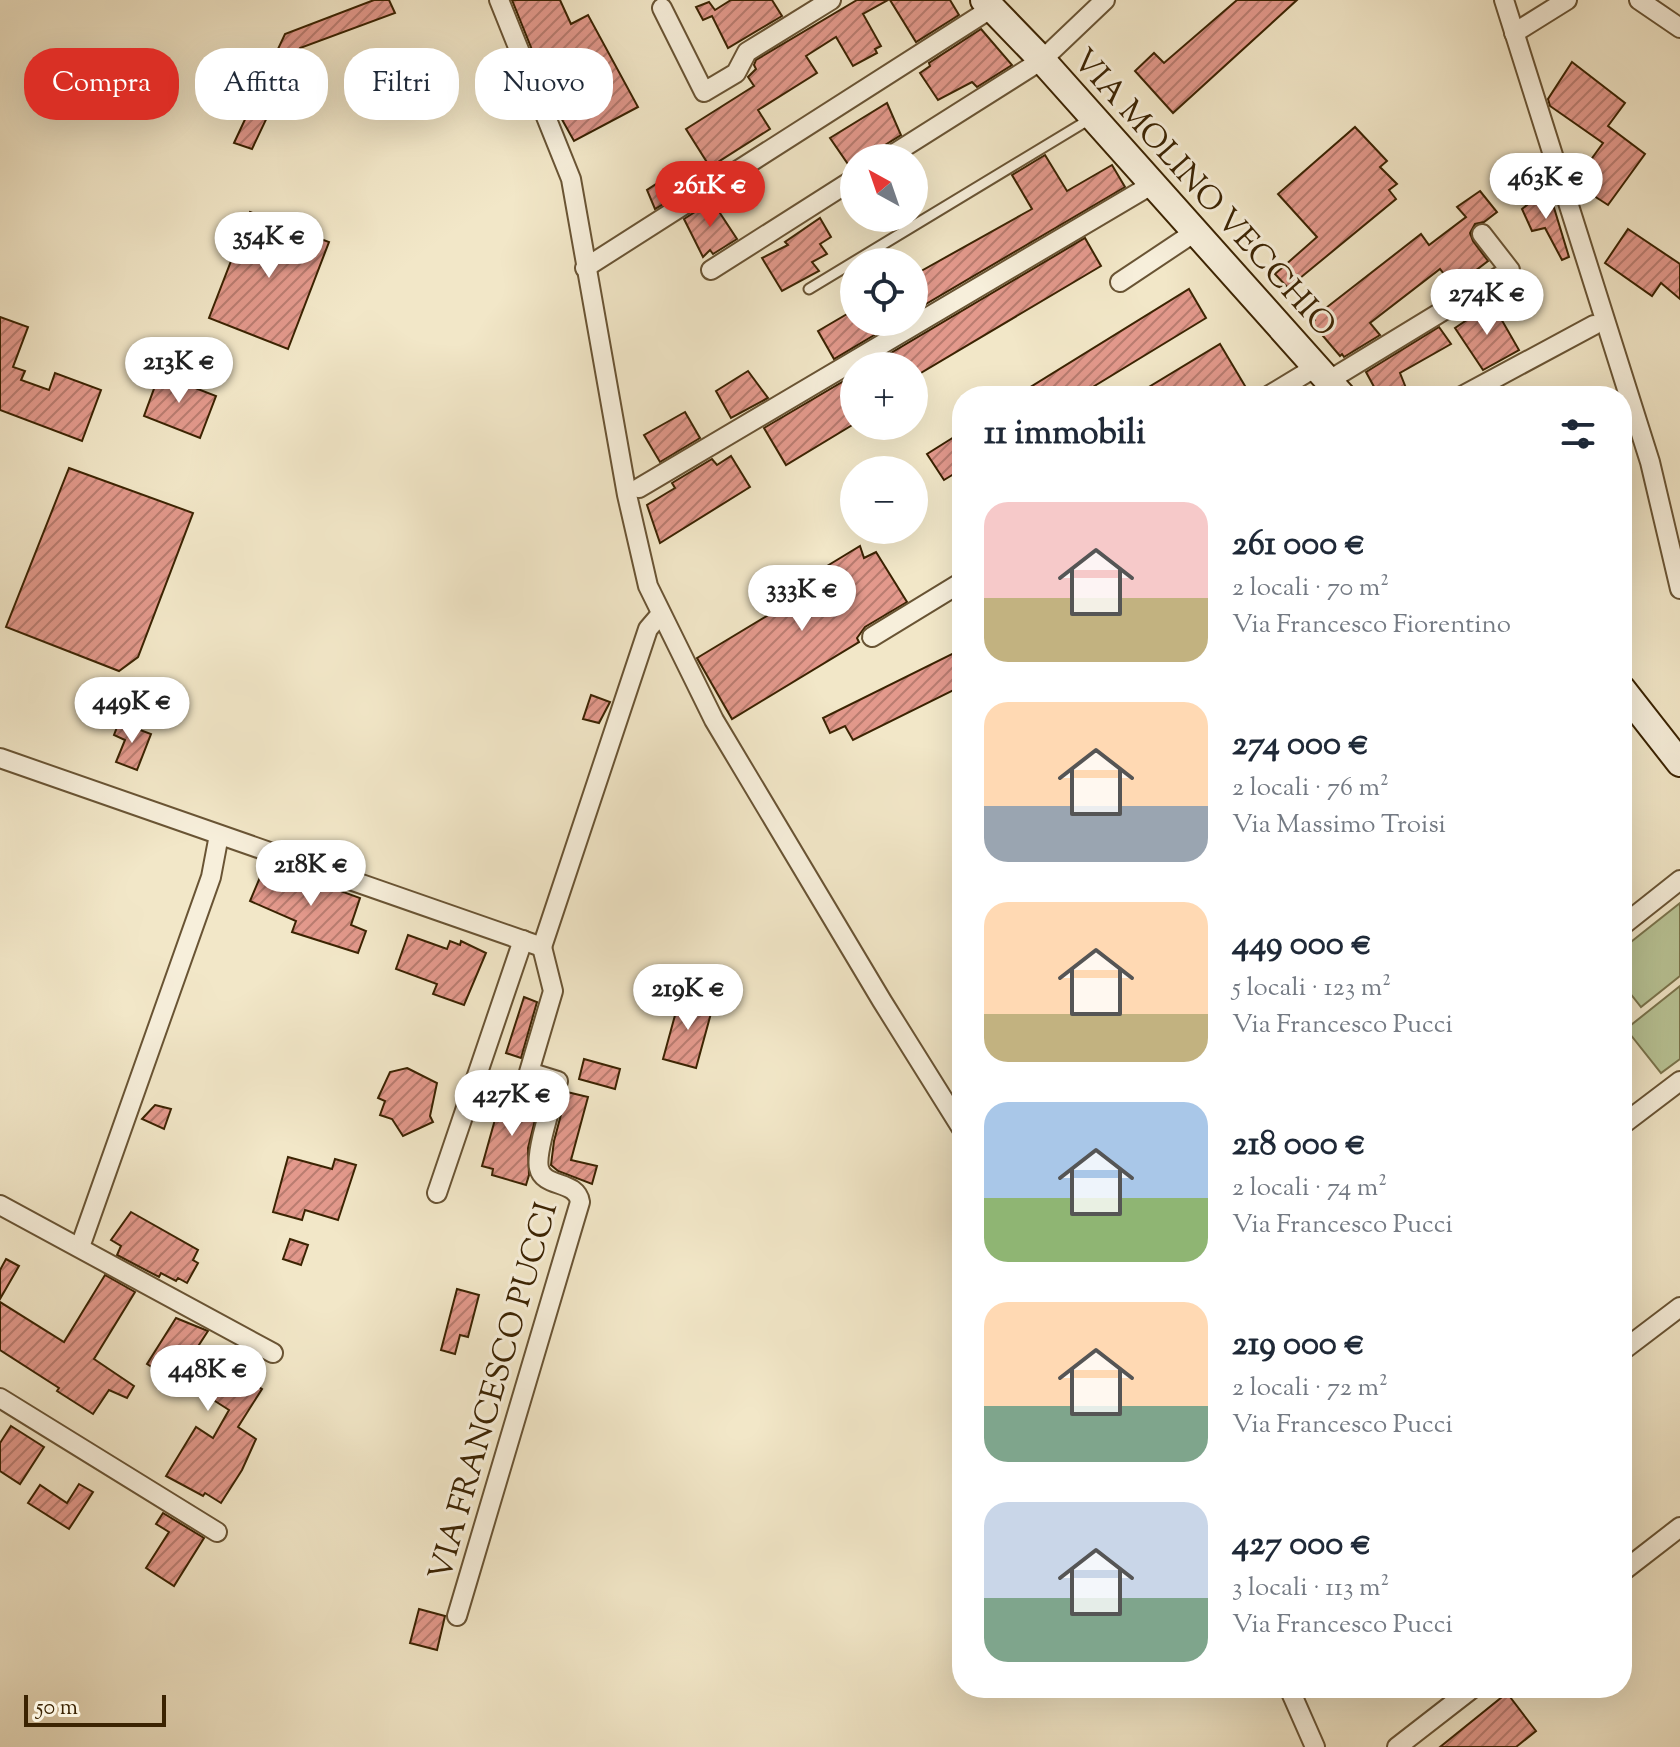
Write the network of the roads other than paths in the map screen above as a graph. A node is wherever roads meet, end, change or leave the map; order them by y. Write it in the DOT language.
graph roads {
  1 [pos="499,0"];
  2 [pos="831,0"];
  3 [pos="1105,0"];
  4 [pos="1504,0"];
  5 [pos="1567,0"];
  6 [pos="1639,0"];
  7 [pos="988,4"];
  8 [pos="662,8"];
  9 [pos="1680,28"];
  10 [pos="1514,33"];
  11 [pos="1042,60"];
  12 [pos="1093,118"];
  13 [pos="909,144"];
  14 [pos="1153,184"];
  15 [pos="840,188"];
  16 [pos="1195,232"];
  17 [pos="1482,234"];
  18 [pos="585,268"];
  19 [pos="711,270"];
  20 [pos="1120,282"];
  21 [pos="809,289"];
  22 [pos="1594,325"];
  23 [pos="1329,381"];
  24 [pos="1309,386"];
  25 [pos="1481,386"];
  26 [pos="1626,386"];
  27 [pos="1632,405"];
  28 [pos="639,488"];
  29 [pos="952,588"];
  30 [pos="1680,589"];
  31 [pos="660,615"];
  32 [pos="872,637"];
  33 [pos="1632,702"];
  34 [pos="0,758"];
  35 [pos="1680,763"];
  36 [pos="219,835"];
  37 [pos="1680,880"];
  38 [pos="1632,918"];
  39 [pos="523,940"];
  40 [pos="542,947"];
  41 [pos="1680,1081"];
  42 [pos="952,1113"];
  43 [pos="1632,1117"];
  44 [pos="437,1193"];
  45 [pos="0,1205"];
  46 [pos="80,1247"];
  47 [pos="1680,1307"];
  48 [pos="1632,1343"];
  49 [pos="273,1353"];
  50 [pos="0,1398"];
  51 [pos="1680,1527"];
  52 [pos="217,1532"];
  53 [pos="1632,1564"];
  54 [pos="457,1616"];
  55 [pos="1293,1698"];
  56 [pos="1460,1698"];
  57 [pos="1315,1747"];
  58 [pos="1397,1747"];
  1 -- 18 [label="street"];
  2 -- 8 [label="street"];
  3 -- 11 [label="street"];
  4 -- 10 [label="street"];
  5 -- 10 [label="street"];
  6 -- 9 [label="street"];
  7 -- 11 [label="street, VIA MOLINO VECCHIO"];
  7 -- 18 [label="street"];
  10 -- 26 [label="street"];
  11 -- 12 [label="street, VIA MOLINO VECCHIO"];
  11 -- 13 [label="street"];
  12 -- 14 [label="street, VIA MOLINO VECCHIO"];
  12 -- 21 [label="lane"];
  14 -- 16 [label="street, VIA MOLINO VECCHIO"];
  14 -- 28 [label="street"];
  15 -- 19 [label="street"];
  16 -- 20 [label="street"];
  16 -- 23 [label="street, VIA MOLINO VECCHIO"];
  17 -- 23 [label="street"];
  18 -- 31 [label="street"];
  22 -- 25 [label="street"];
  23 -- 24 [label="street"];
  27 -- 30 [label="street"];
  29 -- 32 [label="street"];
  31 -- 40 [label="street"];
  31 -- 42 [label="street"];
  33 -- 35 [label="street"];
  34 -- 36 [label="street"];
  36 -- 39 [label="street"];
  36 -- 46 [label="street"];
  37 -- 38 [label="street"];
  39 -- 40 [label="street"];
  39 -- 44 [label="street"];
  40 -- 54 [label="street, VIA FRANCESCO PUCCI"];
  41 -- 43 [label="street"];
  45 -- 46 [label="street"];
  46 -- 49 [label="street"];
  47 -- 48 [label="street"];
  50 -- 52 [label="street"];
  51 -- 53 [label="street"];
  55 -- 57 [label="street"];
  56 -- 58 [label="street"];
}
